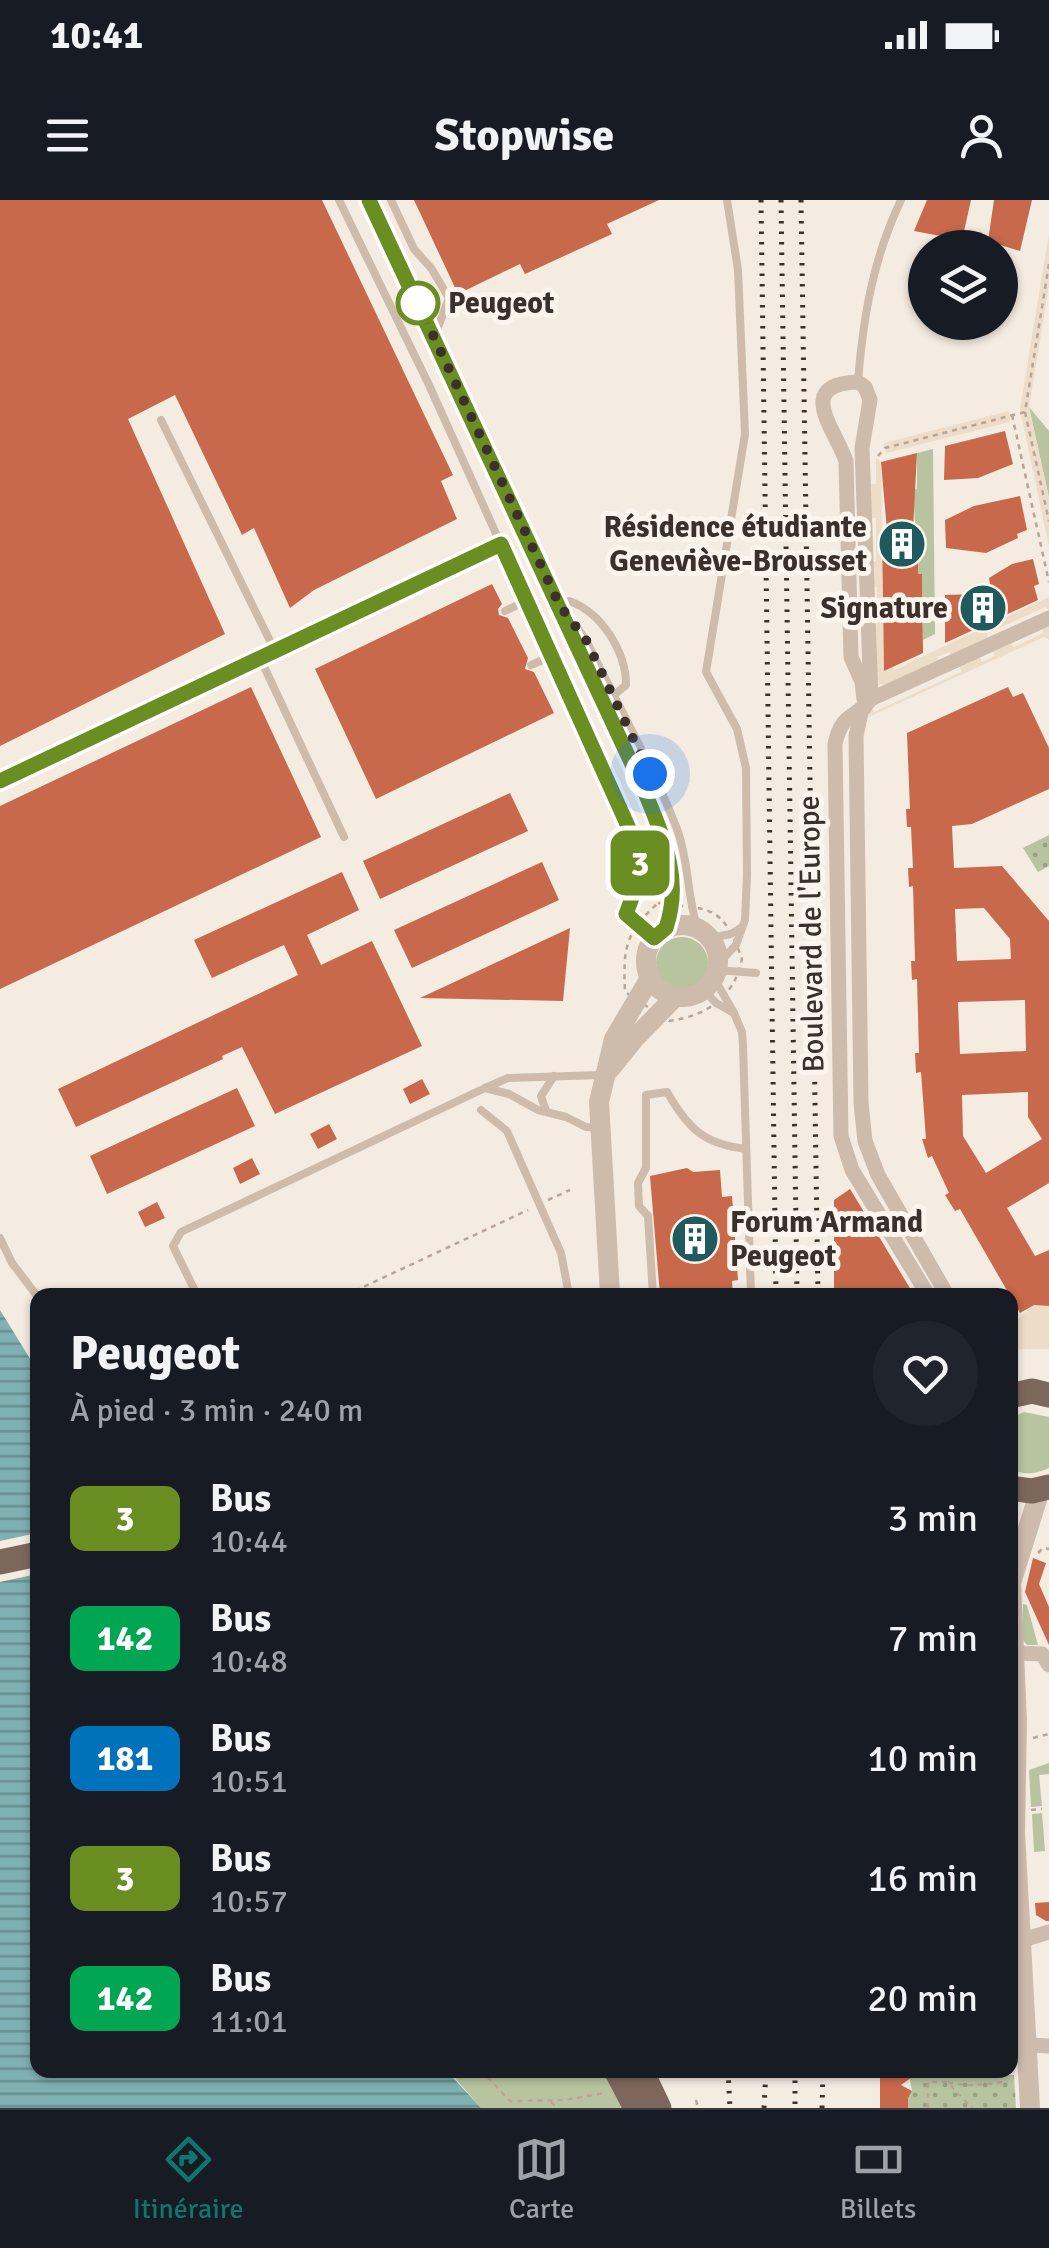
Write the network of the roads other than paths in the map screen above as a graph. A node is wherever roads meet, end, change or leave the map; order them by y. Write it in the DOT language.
graph roads {
  1 [pos="339,200"];
  2 [pos="369,200"];
  3 [pos="391,200"];
  4 [pos="727,200"];
  5 [pos="901,200"];
  6 [pos="434,338"];
  7 [pos="858,382"];
  8 [pos="162,420"];
  9 [pos="501,544"];
  10 [pos="526,601"];
  11 [pos="560,606"];
  12 [pos="505,611"];
  13 [pos="1049,618"];
  14 [pos="274,651"];
  15 [pos="552,656"];
  16 [pos="260,658"];
  17 [pos="531,666"];
  18 [pos="613,696"];
  19 [pos="865,709"];
  20 [pos="0,781"];
  21 [pos="344,837"];
  22 [pos="742,927"];
  23 [pos="660,933"];
  24 [pos="713,933"];
  25 [pos="756,973"];
  26 [pos="650,978"];
  27 [pos="716,983"];
  28 [pos="675,997"];
  29 [pos="606,1074"];
  30 [pos="554,1076"];
  31 [pos="486,1088"];
  32 [pos="481,1110"];
  33 [pos="547,1112"];
  34 [pos="599,1128"];
  35 [pos="746,1149"];
  36 [pos="852,1170"];
  37 [pos="882,1182"];
  38 [pos="867,1192"];
  39 [pos="0,1238"];
  40 [pos="908,1258"];
  41 [pos="930,1268"];
  42 [pos="31,1288"];
  43 [pos="193,1288"];
  44 [pos="568,1288"];
  45 [pos="610,1288"];
  46 [pos="653,1288"];
  47 [pos="751,1288"];
  48 [pos="924,1288"];
  49 [pos="943,1288"];
  50 [pos="1018,1392"];
  51 [pos="1048,1394"];
  52 [pos="1018,1488"];
  53 [pos="1044,1488"];
  54 [pos="30,1556"];
  55 [pos="1018,1556"];
  56 [pos="0,1562"];
  57 [pos="1018,1653"];
  58 [pos="1049,1666"];
  59 [pos="1018,1719"];
  60 [pos="1018,1819"];
  61 [pos="1018,1870"];
  62 [pos="1049,1932"];
  63 [pos="1023,1940"];
  64 [pos="1039,2045"];
  65 [pos="632,2086"];
  66 [pos="659,2108"];
  67 [pos="1030,2108"];
  1 -- 9 [label="lane"];
  2 -- 6 [label="lane"];
  3 -- 6 [label="lane"];
  4 -- 22 [label="lane"];
  5 -- 7 [label="lane"];
  6 -- 11 [label="lane"];
  7 -- 19 [label="street"];
  7 -- 19 [label="street"];
  8 -- 14 [label="lane"];
  9 -- 10 [label="lane"];
  9 -- 14 [label="lane"];
  10 -- 12 [label="lane"];
  10 -- 15 [label="lane"];
  11 -- 18 [label="lane"];
  11 -- 18 [label="lane"];
  11 -- 23 [label="lane"];
  13 -- 19 [label="street"];
  14 -- 16 [label="lane"];
  15 -- 17 [label="lane"];
  15 -- 23 [label="lane"];
  16 -- 20 [label="lane"];
  16 -- 21 [label="lane"];
  18 -- 24 [label="lane"];
  19 -- 36 [label="street, Boulevard de l'Europe"];
  19 -- 37 [label="street, Boulevard de l'Europe"];
  22 -- 24 [label="lane"];
  22 -- 27 [label="lane"];
  23 -- 24 [label="street"];
  23 -- 26 [label="street"];
  24 -- 27 [label="street"];
  25 -- 27 [label="lane"];
  26 -- 28 [label="street"];
  26 -- 29 [label="street"];
  27 -- 28 [label="street"];
  27 -- 35 [label="lane"];
  28 -- 29 [label="street"];
  29 -- 30 [label="lane"];
  29 -- 34 [label="street"];
  30 -- 31 [label="lane"];
  30 -- 33 [label="lane"];
  31 -- 33 [label="lane"];
  31 -- 43 [label="lane"];
  32 -- 44 [label="lane"];
  33 -- 34 [label="lane"];
  34 -- 45 [label="street"];
  35 -- 46 [label="lane"];
  35 -- 47 [label="lane"];
  36 -- 37 [label="street"];
  36 -- 38 [label="street, Boulevard de l'Europe"];
  37 -- 38 [label="street"];
  37 -- 41 [label="street, Boulevard de l'Europe"];
  38 -- 40 [label="street, Boulevard de l'Europe"];
  39 -- 42 [label="lane"];
  40 -- 41 [label="street"];
  40 -- 48 [label="street, Boulevard de l'Europe"];
  41 -- 49 [label="street, Boulevard de l'Europe"];
  50 -- 51 [label="main road"];
  52 -- 53 [label="main road"];
  53 -- 55 [label="street"];
  54 -- 56 [label="main road"];
  57 -- 58 [label="street"];
  59 -- 60 [label="street"];
  61 -- 63 [label="street"];
  62 -- 63 [label="street"];
  63 -- 64 [label="street"];
  64 -- 67 [label="street"];
  65 -- 66 [label="main road"];
}
